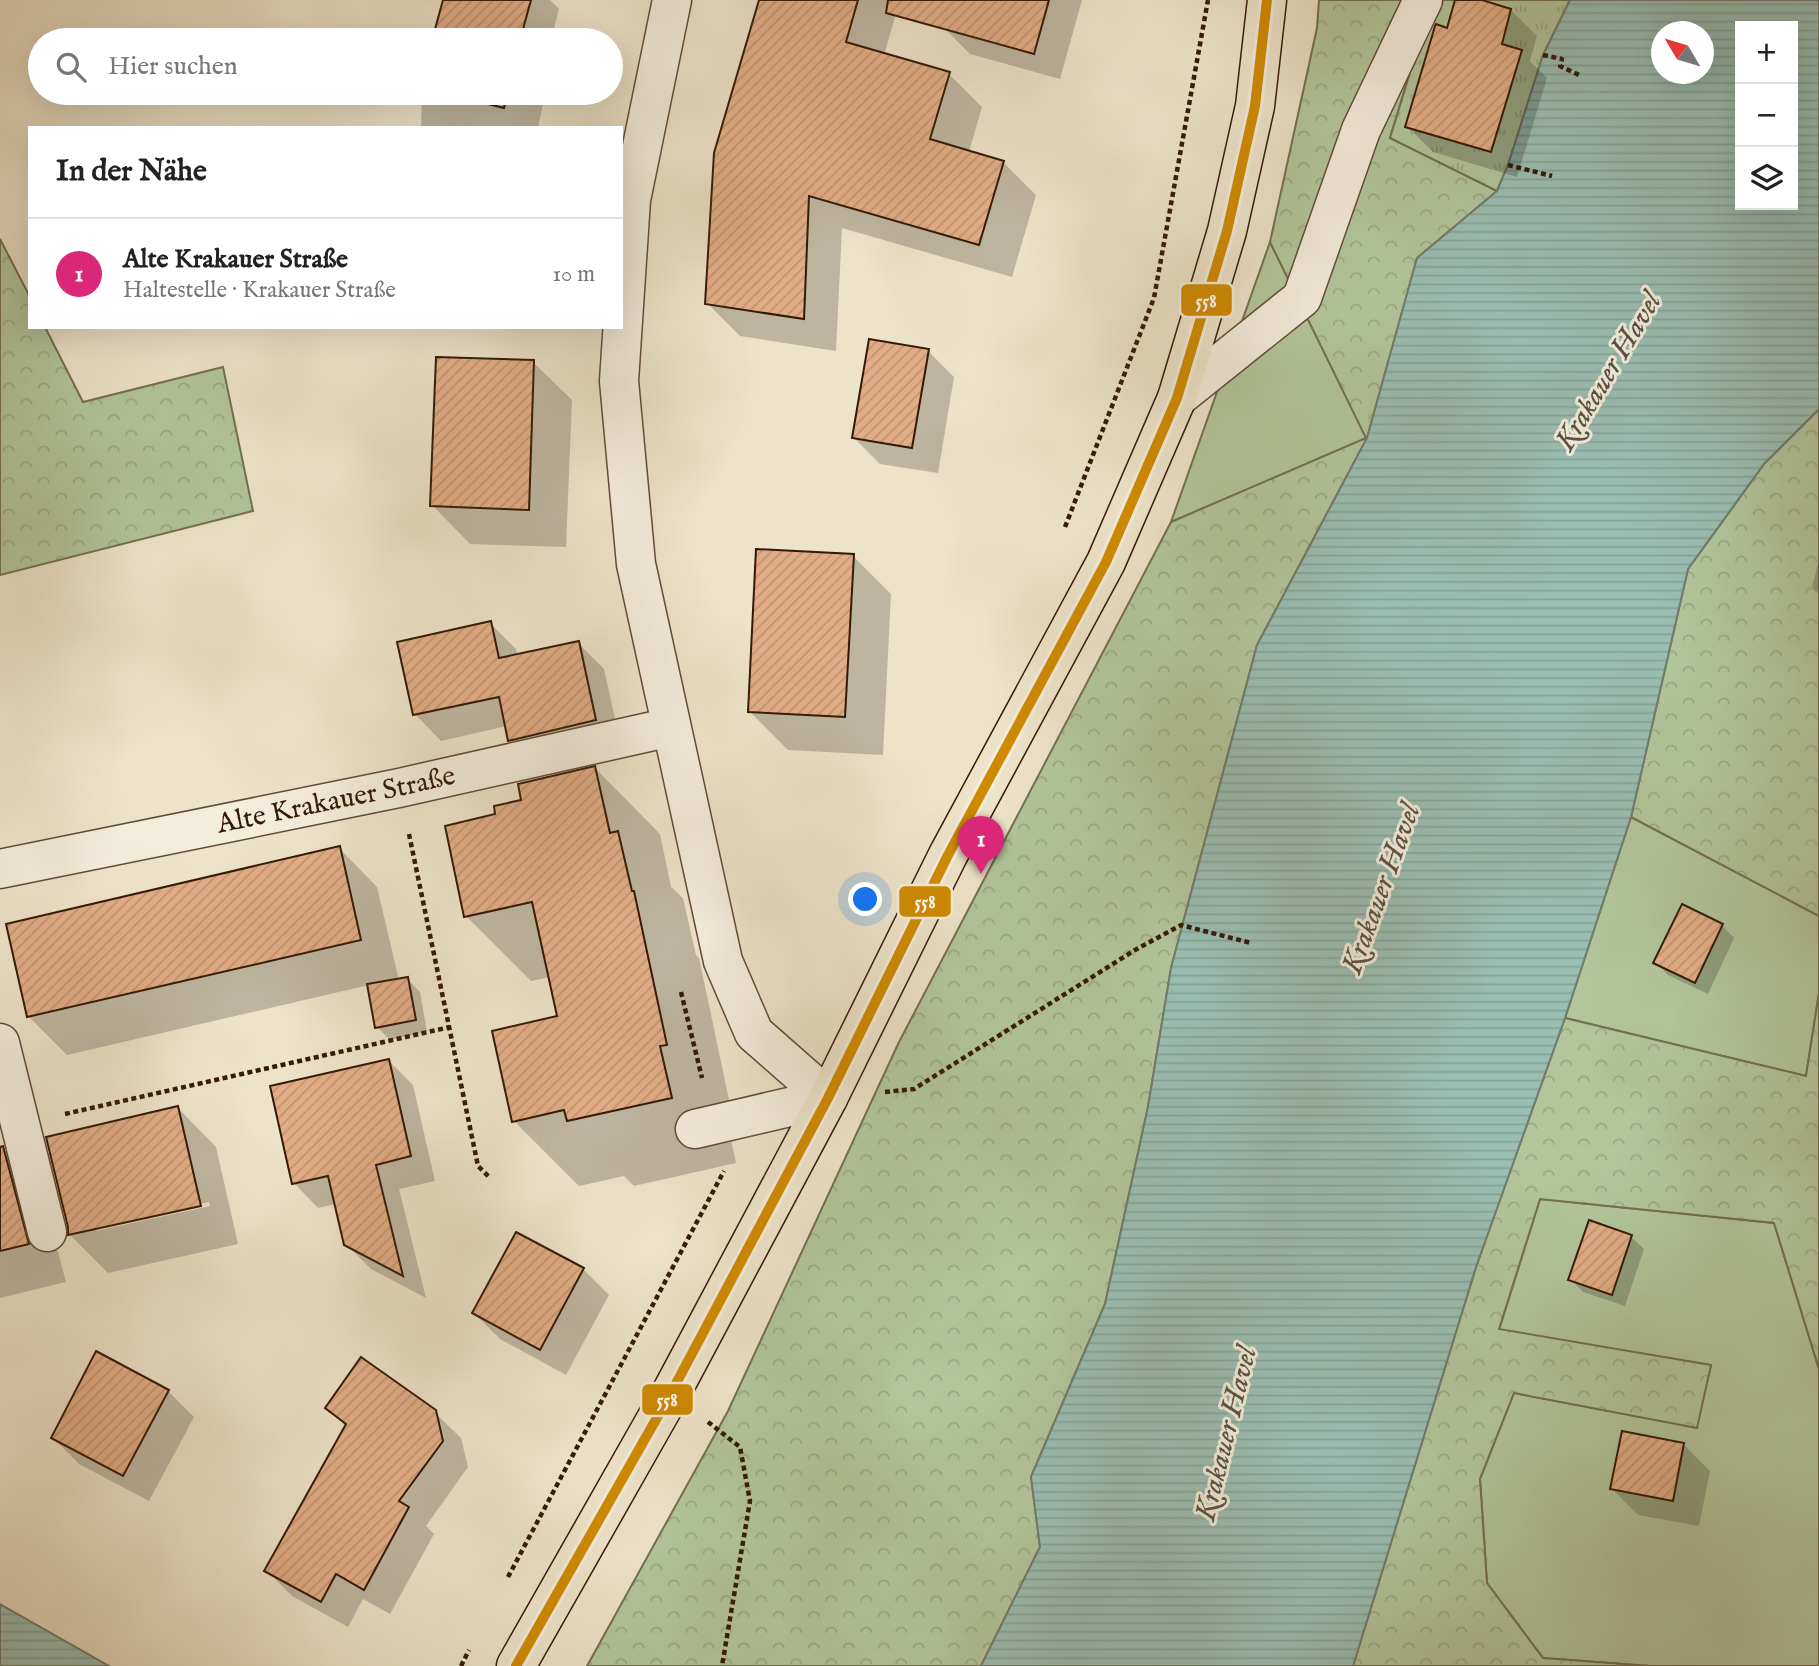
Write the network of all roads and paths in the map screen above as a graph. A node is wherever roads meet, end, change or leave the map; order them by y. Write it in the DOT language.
graph roads {
  1 [pos="672,0"];
  2 [pos="1208,0"];
  3 [pos="1267,0"];
  4 [pos="1423,0"];
  5 [pos="1543,55"];
  6 [pos="1580,75"];
  7 [pos="1508,165"];
  8 [pos="1552,176"];
  9 [pos="623,321"];
  10 [pos="622,329"];
  11 [pos="1177,398"];
  12 [pos="1065,529"];
  13 [pos="671,727"];
  14 [pos="399,788"];
  15 [pos="0,869"];
  16 [pos="1251,943"];
  17 [pos="450,1027"];
  18 [pos="0,1043"];
  19 [pos="828,1098"];
  20 [pos="63,1114"];
  21 [pos="755,1114"];
  22 [pos="695,1129"];
  23 [pos="490,1178"];
  24 [pos="47,1232"];
  25 [pos="671,1393"];
  26 [pos="506,1580"];
  27 [pos="474,1642"];
  28 [pos="460,1666"];
  29 [pos="516,1666"];
  30 [pos="722,1666"];
  1 -- 9 [label="street"];
  2 -- 12 [label="path"];
  3 -- 11 [label="main road"];
  4 -- 11 [label="street"];
  5 -- 6 [label="path"];
  7 -- 8 [label="path"];
  10 -- 13 [label="street"];
  11 -- 19 [label="main road"];
  13 -- 14 [label="street, Alte Krakauer Straße"];
  13 -- 19 [label="street"];
  14 -- 15 [label="street, Alte Krakauer Straße"];
  14 -- 17 [label="path"];
  16 -- 19 [label="path"];
  17 -- 20 [label="path"];
  17 -- 23 [label="path"];
  18 -- 24 [label="street"];
  19 -- 21 [label="street"];
  19 -- 25 [label="main road"];
  21 -- 22 [label="street"];
  21 -- 26 [label="path"];
  25 -- 29 [label="main road"];
  25 -- 30 [label="path"];
  27 -- 28 [label="path"];
}
